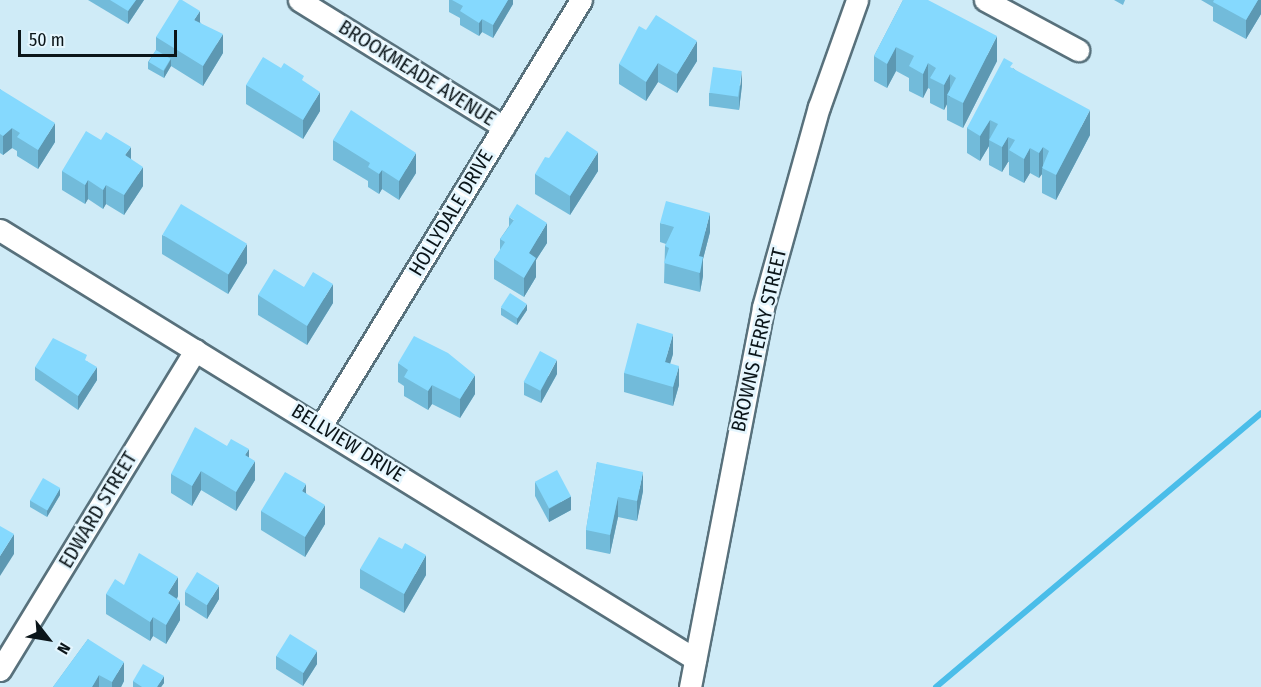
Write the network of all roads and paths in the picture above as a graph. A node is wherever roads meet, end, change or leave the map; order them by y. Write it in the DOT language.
graph roads {
  1 [pos="299,0"];
  2 [pos="581,0"];
  3 [pos="857,0"];
  4 [pos="985,0"];
  5 [pos="1078,50"];
  6 [pos="504,127"];
  7 [pos="0,230"];
  8 [pos="195,350"];
  9 [pos="321,426"];
  10 [pos="695,659"];
  11 [pos="1,667"];
  12 [pos="690,687"];
  1 -- 6 [label="street, BROOKMEADE AVENUE"];
  2 -- 6 [label="street, HOLLYDALE DRIVE"];
  3 -- 10 [label="street, BROWNS FERRY STREET"];
  4 -- 5 [label="street"];
  6 -- 9 [label="street, HOLLYDALE DRIVE"];
  7 -- 8 [label="street, BELLVIEW DRIVE"];
  8 -- 9 [label="street, BELLVIEW DRIVE"];
  8 -- 11 [label="street, EDWARD STREET"];
  9 -- 10 [label="street, BELLVIEW DRIVE"];
  10 -- 12 [label="street, BROWNS FERRY STREET"];
}
